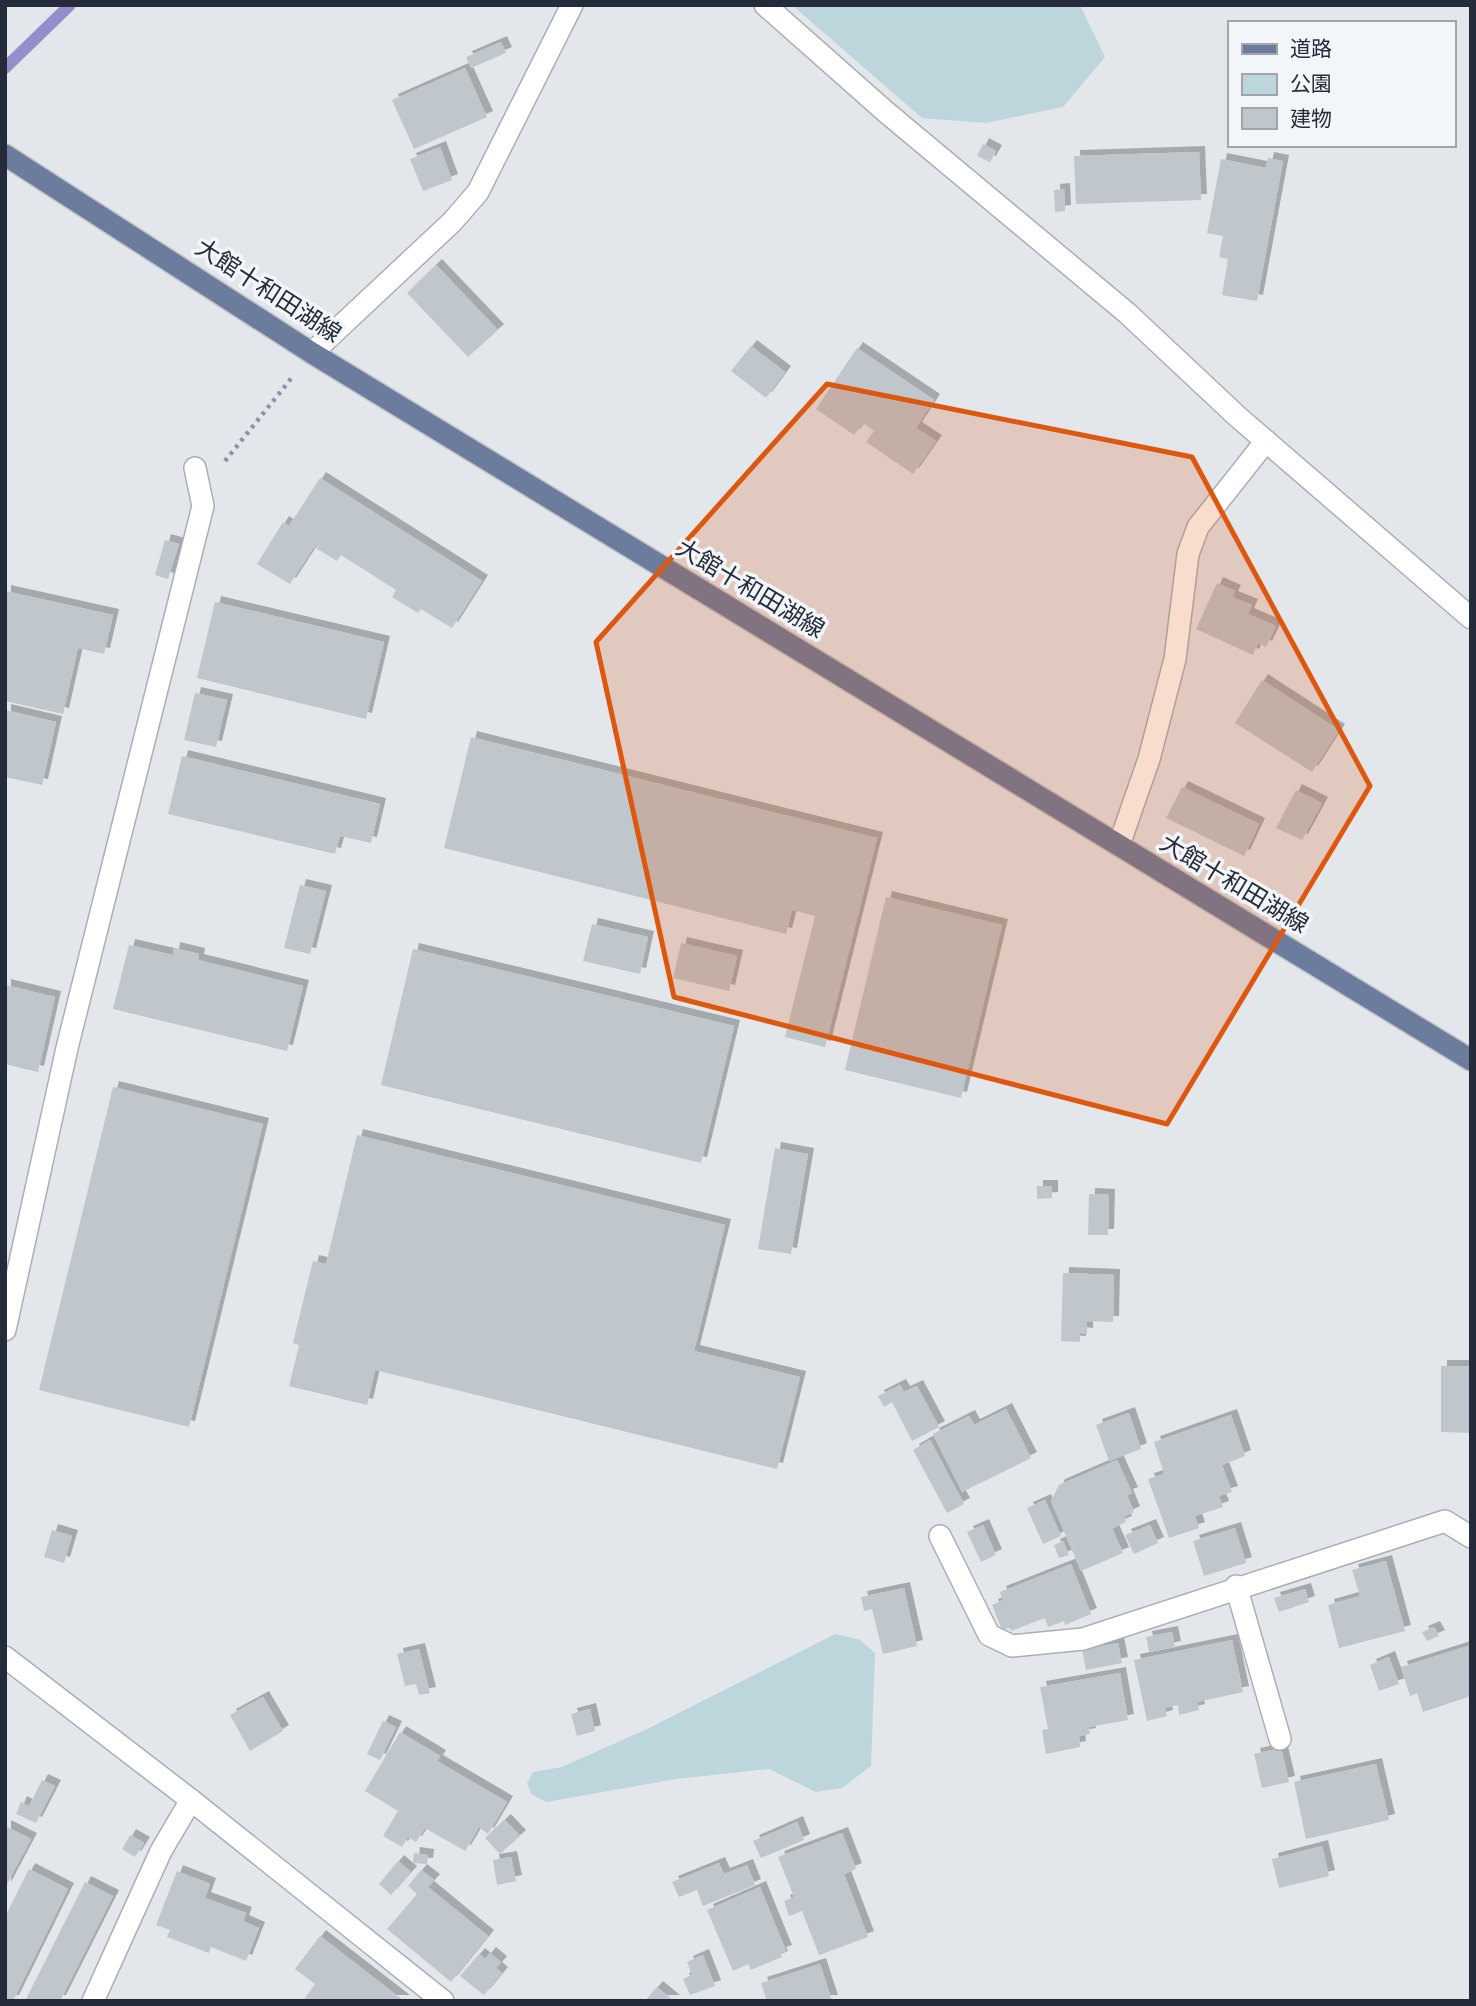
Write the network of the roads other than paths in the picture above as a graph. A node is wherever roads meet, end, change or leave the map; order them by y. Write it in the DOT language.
graph roads {
  1 [pos="572,5"];
  2 [pos="765,5"];
  3 [pos="5,155"];
  4 [pos="313,352"];
  5 [pos="1266,441"];
  6 [pos="195,468"];
  7 [pos="1471,618"];
  8 [pos="1119,845"];
  9 [pos="1471,1060"];
  10 [pos="5,1330"];
  11 [pos="940,1536"];
  12 [pos="1471,1537"];
  13 [pos="1236,1586"];
  14 [pos="5,1657"];
  15 [pos="1280,1739"];
  16 [pos="191,1800"];
  17 [pos="93,2001"];
  18 [pos="443,2001"];
  1 -- 4 [label="street"];
  2 -- 5 [label="street"];
  3 -- 4 [label="main road, 大館十和田湖線"];
  4 -- 8 [label="main road, 大館十和田湖線"];
  5 -- 7 [label="street"];
  5 -- 8 [label="street"];
  6 -- 10 [label="street"];
  8 -- 9 [label="main road, 大館十和田湖線"];
  11 -- 13 [label="street"];
  12 -- 13 [label="street"];
  13 -- 15 [label="street"];
  14 -- 16 [label="street"];
  16 -- 17 [label="street"];
  16 -- 18 [label="street"];
}
